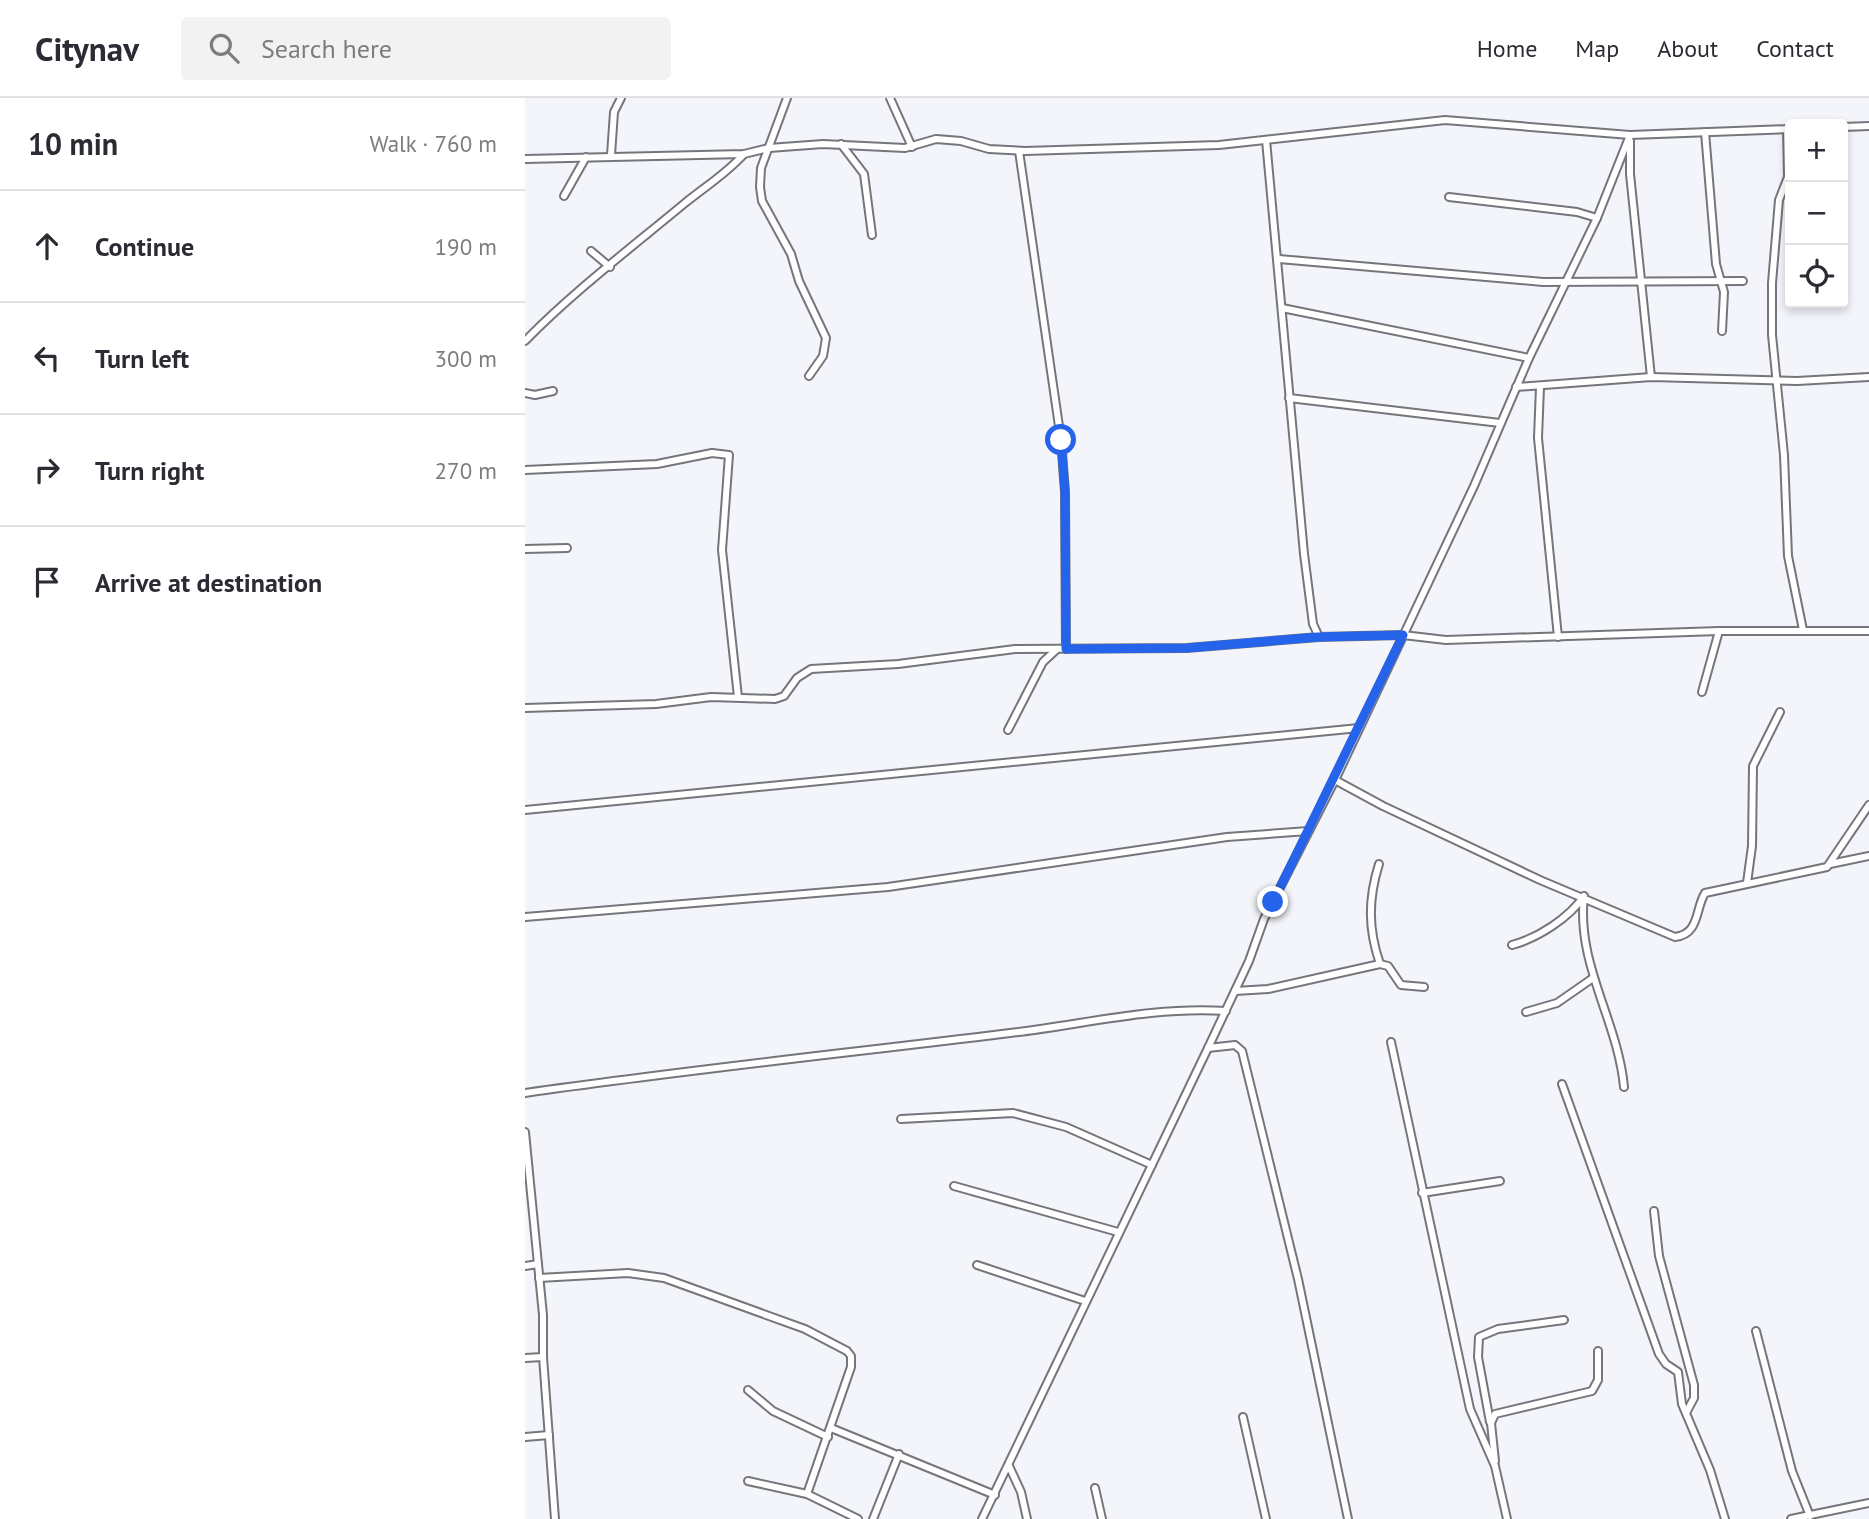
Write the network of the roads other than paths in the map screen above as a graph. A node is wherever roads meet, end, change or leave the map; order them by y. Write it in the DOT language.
graph roads {
  1 [pos="621,98"];
  2 [pos="787,98"];
  3 [pos="890,98"];
  4 [pos="1869,125"];
  5 [pos="1848,127"];
  6 [pos="1785,129"];
  7 [pos="1705,132"];
  8 [pos="1630,135"];
  9 [pos="1266,140"];
  10 [pos="841,144"];
  11 [pos="912,147"];
  12 [pos="769,148"];
  13 [pos="1019,151"];
  14 [pos="744,154"];
  15 [pos="611,155"];
  16 [pos="586,157"];
  17 [pos="525,159"];
  18 [pos="1786,182"];
  19 [pos="564,196"];
  20 [pos="1449,197"];
  21 [pos="1597,218"];
  22 [pos="872,235"];
  23 [pos="591,251"];
  24 [pos="1279,259"];
  25 [pos="610,267"];
  26 [pos="1719,280"];
  27 [pos="1642,281"];
  28 [pos="1744,281"];
  29 [pos="1566,282"];
  30 [pos="1282,308"];
  31 [pos="1722,331"];
  32 [pos="525,341"];
  33 [pos="1529,358"];
  34 [pos="809,376"];
  35 [pos="1651,377"];
  36 [pos="1869,377"];
  37 [pos="1776,380"];
  38 [pos="1516,387"];
  39 [pos="1540,387"];
  40 [pos="554,391"];
  41 [pos="525,393"];
  42 [pos="1289,398"];
  43 [pos="1500,424"];
  44 [pos="525,470"];
  45 [pos="568,548"];
  46 [pos="525,549"];
  47 [pos="1803,630"];
  48 [pos="1719,631"];
  49 [pos="1869,631"];
  50 [pos="1403,635"];
  51 [pos="1318,637"];
  52 [pos="1558,637"];
  53 [pos="1057,649"];
  54 [pos="1066,649"];
  55 [pos="1702,692"];
  56 [pos="738,697"];
  57 [pos="525,708"];
  58 [pos="1780,712"];
  59 [pos="1359,728"];
  60 [pos="1008,730"];
  61 [pos="1335,780"];
  62 [pos="1869,805"];
  63 [pos="525,810"];
  64 [pos="1308,831"];
  65 [pos="1869,856"];
  66 [pos="1379,864"];
  67 [pos="1829,864"];
  68 [pos="1747,883"];
  69 [pos="1584,897"];
  70 [pos="525,917"];
  71 [pos="1512,945"];
  72 [pos="1380,964"];
  73 [pos="1593,978"];
  74 [pos="1424,987"];
  75 [pos="1235,991"];
  76 [pos="1226,1011"];
  77 [pos="1526,1012"];
  78 [pos="1391,1042"];
  79 [pos="1209,1048"];
  80 [pos="1562,1084"];
  81 [pos="1624,1087"];
  82 [pos="525,1093"];
  83 [pos="901,1119"];
  84 [pos="525,1132"];
  85 [pos="1152,1165"];
  86 [pos="527,1169"];
  87 [pos="1500,1181"];
  88 [pos="954,1186"];
  89 [pos="1422,1193"];
  90 [pos="1654,1211"];
  91 [pos="1118,1232"];
  92 [pos="538,1264"];
  93 [pos="977,1265"];
  94 [pos="525,1266"];
  95 [pos="539,1278"];
  96 [pos="1085,1301"];
  97 [pos="1564,1320"];
  98 [pos="1756,1331"];
  99 [pos="1598,1351"];
  100 [pos="543,1357"];
  101 [pos="525,1358"];
  102 [pos="748,1390"];
  103 [pos="1686,1413"];
  104 [pos="1243,1417"];
  105 [pos="1491,1423"];
  106 [pos="831,1428"];
  107 [pos="549,1435"];
  108 [pos="525,1437"];
  109 [pos="828,1437"];
  110 [pos="899,1454"];
  111 [pos="1009,1466"];
  112 [pos="1495,1466"];
  113 [pos="748,1481"];
  114 [pos="1094,1488"];
  115 [pos="807,1494"];
  116 [pos="995,1495"];
  117 [pos="1869,1503"];
  118 [pos="1810,1516"];
  119 [pos="555,1519"];
  120 [pos="858,1519"];
  121 [pos="873,1519"];
  122 [pos="982,1519"];
  123 [pos="1027,1519"];
  124 [pos="1102,1519"];
  125 [pos="1266,1519"];
  126 [pos="1348,1519"];
  127 [pos="1507,1519"];
  128 [pos="1725,1519"];
  129 [pos="1791,1519"];
  1 -- 15 [label="street"];
  2 -- 12 [label="street"];
  3 -- 11 [label="street"];
  4 -- 5 [label="street"];
  6 -- 7 [label="street"];
  7 -- 8 [label="street"];
  7 -- 26 [label="street"];
  8 -- 9 [label="street"];
  8 -- 21 [label="street"];
  8 -- 27 [label="street"];
  9 -- 13 [label="street"];
  9 -- 24 [label="street"];
  10 -- 11 [label="street"];
  10 -- 12 [label="street"];
  10 -- 22 [label="street"];
  11 -- 13 [label="street"];
  12 -- 14 [label="street"];
  12 -- 34 [label="street"];
  13 -- 54 [label="street"];
  14 -- 15 [label="street"];
  14 -- 25 [label="street"];
  15 -- 16 [label="street"];
  16 -- 17 [label="street"];
  16 -- 19 [label="street"];
  18 -- 37 [label="street"];
  20 -- 21 [label="street"];
  21 -- 29 [label="street"];
  23 -- 25 [label="street"];
  24 -- 29 [label="street"];
  24 -- 30 [label="street"];
  25 -- 32 [label="street"];
  26 -- 27 [label="street"];
  26 -- 28 [label="street"];
  26 -- 31 [label="street"];
  27 -- 29 [label="street"];
  27 -- 35 [label="street"];
  29 -- 33 [label="street"];
  30 -- 33 [label="street"];
  30 -- 42 [label="street"];
  33 -- 38 [label="street"];
  35 -- 37 [label="street"];
  35 -- 39 [label="street"];
  36 -- 37 [label="street"];
  37 -- 47 [label="street"];
  38 -- 39 [label="street"];
  38 -- 43 [label="street"];
  39 -- 52 [label="street"];
  40 -- 41 [label="street"];
  42 -- 43 [label="street"];
  42 -- 51 [label="street"];
  43 -- 50 [label="street"];
  44 -- 56 [label="street"];
  45 -- 46 [label="street"];
  47 -- 48 [label="street"];
  47 -- 49 [label="street"];
  48 -- 52 [label="street"];
  48 -- 55 [label="street"];
  50 -- 51 [label="street"];
  50 -- 52 [label="street"];
  50 -- 59 [label="street"];
  51 -- 54 [label="street"];
  53 -- 54 [label="street"];
  53 -- 56 [label="street"];
  53 -- 60 [label="street"];
  56 -- 57 [label="street"];
  58 -- 68 [label="street"];
  59 -- 61 [label="street"];
  59 -- 63 [label="street"];
  61 -- 64 [label="street"];
  61 -- 69 [label="street"];
  62 -- 67 [label="street"];
  64 -- 70 [label="street"];
  64 -- 75 [label="street"];
  65 -- 67 [label="street"];
  66 -- 72 [label="street"];
  67 -- 68 [label="street"];
  68 -- 69 [label="street"];
  69 -- 71 [label="street"];
  69 -- 73 [label="street"];
  72 -- 74 [label="street"];
  72 -- 75 [label="street"];
  73 -- 77 [label="street"];
  73 -- 81 [label="street"];
  75 -- 76 [label="street"];
  76 -- 79 [label="street"];
  76 -- 82 [label="street"];
  78 -- 89 [label="street"];
  79 -- 85 [label="street"];
  79 -- 126 [label="street"];
  80 -- 103 [label="street"];
  83 -- 85 [label="street"];
  84 -- 86 [label="street"];
  85 -- 91 [label="street"];
  86 -- 92 [label="street"];
  87 -- 89 [label="street"];
  88 -- 91 [label="street"];
  89 -- 112 [label="street"];
  90 -- 103 [label="street"];
  91 -- 96 [label="street"];
  92 -- 94 [label="street"];
  92 -- 95 [label="street"];
  93 -- 96 [label="street"];
  95 -- 100 [label="street"];
  95 -- 106 [label="street"];
  96 -- 111 [label="street"];
  97 -- 105 [label="street"];
  98 -- 118 [label="street"];
  99 -- 105 [label="street"];
  100 -- 101 [label="street"];
  100 -- 107 [label="street"];
  102 -- 109 [label="street"];
  103 -- 128 [label="street"];
  104 -- 125 [label="street"];
  105 -- 112 [label="street"];
  106 -- 109 [label="street"];
  106 -- 110 [label="street"];
  107 -- 108 [label="street"];
  107 -- 119 [label="street"];
  109 -- 115 [label="street"];
  110 -- 116 [label="street"];
  110 -- 121 [label="street"];
  111 -- 116 [label="street"];
  111 -- 123 [label="street"];
  112 -- 127 [label="street"];
  113 -- 115 [label="street"];
  114 -- 124 [label="street"];
  115 -- 120 [label="street"];
  116 -- 122 [label="street"];
  117 -- 118 [label="street"];
  118 -- 129 [label="street"];
}
